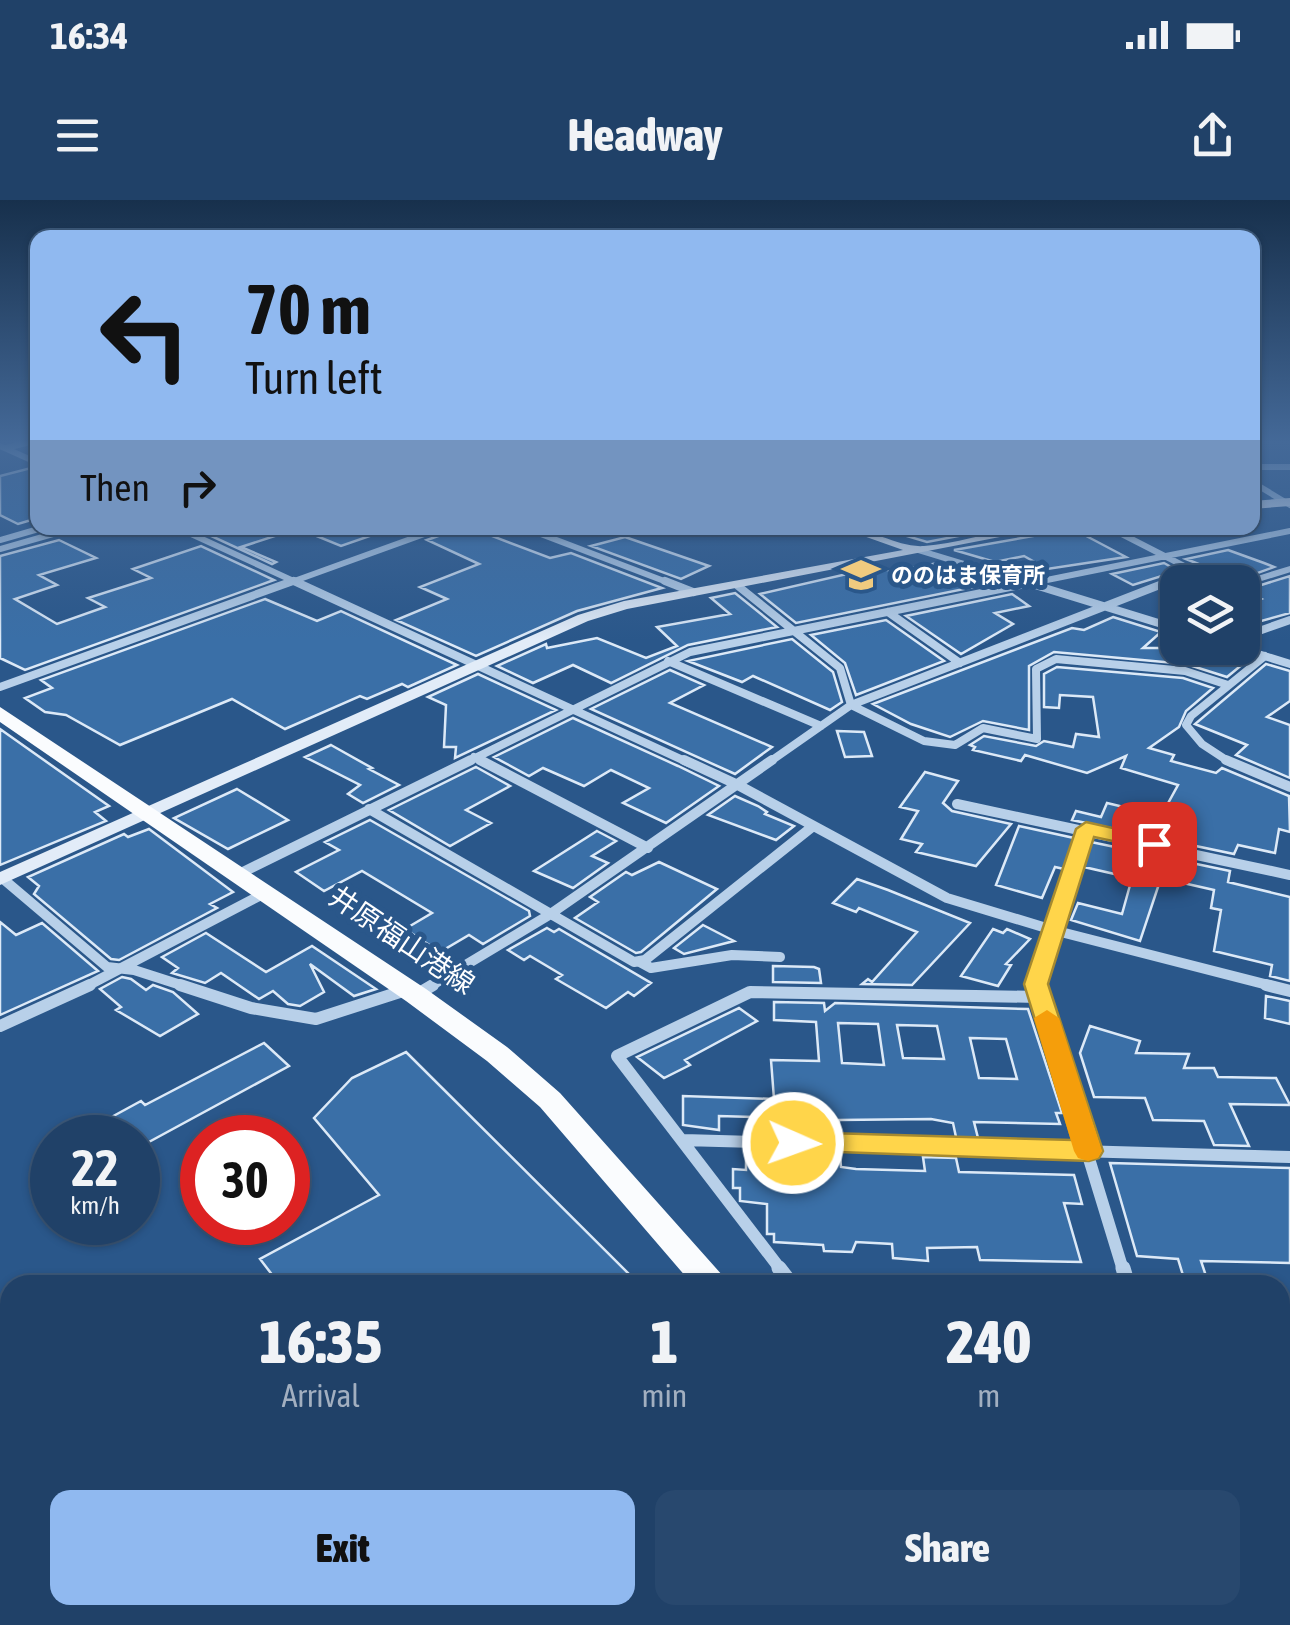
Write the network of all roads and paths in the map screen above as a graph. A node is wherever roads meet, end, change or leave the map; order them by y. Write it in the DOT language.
graph roads {
  1 [pos="30,531"];
  2 [pos="1290,531"];
  3 [pos="49,535"];
  4 [pos="193,535"];
  5 [pos="422,535"];
  6 [pos="543,535"];
  7 [pos="870,535"];
  8 [pos="993,535"];
  9 [pos="1124,535"];
  10 [pos="0,540"];
  11 [pos="0,549"];
  12 [pos="918,550"];
  13 [pos="1166,556"];
  14 [pos="1181,565"];
  15 [pos="1290,568"];
  16 [pos="1260,578"];
  17 [pos="294,581"];
  18 [pos="1030,584"];
  19 [pos="1160,585"];
  20 [pos="738,586"];
  21 [pos="693,592"];
  22 [pos="1105,607"];
  23 [pos="888,612"];
  24 [pos="1290,620"];
  25 [pos="1160,624"];
  26 [pos="794,631"];
  27 [pos="1260,631"];
  28 [pos="1260,655"];
  29 [pos="1264,656"];
  30 [pos="668,661"];
  31 [pos="960,663"];
  32 [pos="1290,664"];
  33 [pos="479,665"];
  34 [pos="1228,685"];
  35 [pos="0,687"];
  36 [pos="851,705"];
  37 [pos="572,708"];
  38 [pos="0,713"];
  39 [pos="820,726"];
  40 [pos="474,757"];
  41 [pos="738,784"];
  42 [pos="1290,788"];
  43 [pos="957,804"];
  44 [pos="369,809"];
  45 [pos="146,814"];
  46 [pos="812,827"];
  47 [pos="1086,829"];
  48 [pos="648,848"];
  49 [pos="1290,874"];
  50 [pos="237,875"];
  51 [pos="1,878"];
  52 [pos="264,894"];
  53 [pos="549,915"];
  54 [pos="1053,930"];
  55 [pos="780,957"];
  56 [pos="640,962"];
  57 [pos="122,969"];
  58 [pos="1290,991"];
  59 [pos="412,992"];
  60 [pos="1039,997"];
  61 [pos="0,1026"];
  62 [pos="683,1140"];
  63 [pos="1089,1151"];
  64 [pos="1290,1157"];
  65 [pos="705,1275"];
  66 [pos="784,1275"];
  67 [pos="1125,1275"];
  1 -- 10 [label="street"];
  2 -- 13 [label="street"];
  3 -- 11 [label="street"];
  4 -- 17 [label="street"];
  5 -- 17 [label="street"];
  6 -- 21 [label="street"];
  7 -- 12 [label="street"];
  8 -- 12 [label="street"];
  9 -- 13 [label="street"];
  12 -- 18 [label="street"];
  12 -- 20 [label="street"];
  13 -- 14 [label="street"];
  13 -- 18 [label="street"];
  15 -- 16 [label="street"];
  17 -- 33 [label="street"];
  17 -- 35 [label="street"];
  18 -- 22 [label="street"];
  18 -- 23 [label="street"];
  19 -- 22 [label="street"];
  20 -- 21 [label="street"];
  20 -- 26 [label="street"];
  21 -- 33 [label="street"];
  22 -- 25 [label="street"];
  22 -- 31 [label="street"];
  23 -- 26 [label="street"];
  23 -- 31 [label="street"];
  24 -- 27 [label="street"];
  26 -- 30 [label="street"];
  26 -- 36 [label="street"];
  28 -- 29 [label="street"];
  29 -- 32 [label="street"];
  29 -- 34 [label="street"];
  30 -- 37 [label="street"];
  30 -- 39 [label="street"];
  31 -- 36 [label="street"];
  33 -- 37 [label="street"];
  33 -- 45 [label="street"];
  34 -- 36 [label="street"];
  34 -- 42 [label="street"];
  36 -- 39 [label="street"];
  37 -- 40 [label="street"];
  37 -- 41 [label="street"];
  38 -- 45 [label="main road, 井原福山港線"];
  39 -- 41 [label="street"];
  40 -- 44 [label="street"];
  40 -- 48 [label="street"];
  41 -- 46 [label="street"];
  41 -- 48 [label="street"];
  43 -- 47 [label="street"];
  44 -- 50 [label="street"];
  44 -- 53 [label="street"];
  45 -- 50 [label="main road, 井原福山港線"];
  45 -- 51 [label="street"];
  46 -- 54 [label="street"];
  46 -- 56 [label="street"];
  47 -- 49 [label="street"];
  47 -- 54 [label="street"];
  48 -- 53 [label="street"];
  50 -- 52 [label="main road, 井原福山港線"];
  51 -- 57 [label="street"];
  52 -- 57 [label="street"];
  52 -- 59 [label="main road, 井原福山港線"];
  53 -- 56 [label="street"];
  53 -- 59 [label="street"];
  54 -- 58 [label="street"];
  54 -- 60 [label="street"];
  55 -- 56 [label="street"];
  57 -- 59 [label="street"];
  57 -- 61 [label="street"];
  59 -- 65 [label="main road, 井原福山港線"];
  60 -- 62 [label="street"];
  60 -- 63 [label="street"];
  62 -- 63 [label="street"];
  62 -- 66 [label="street"];
  63 -- 64 [label="street"];
  63 -- 67 [label="street"];
}
